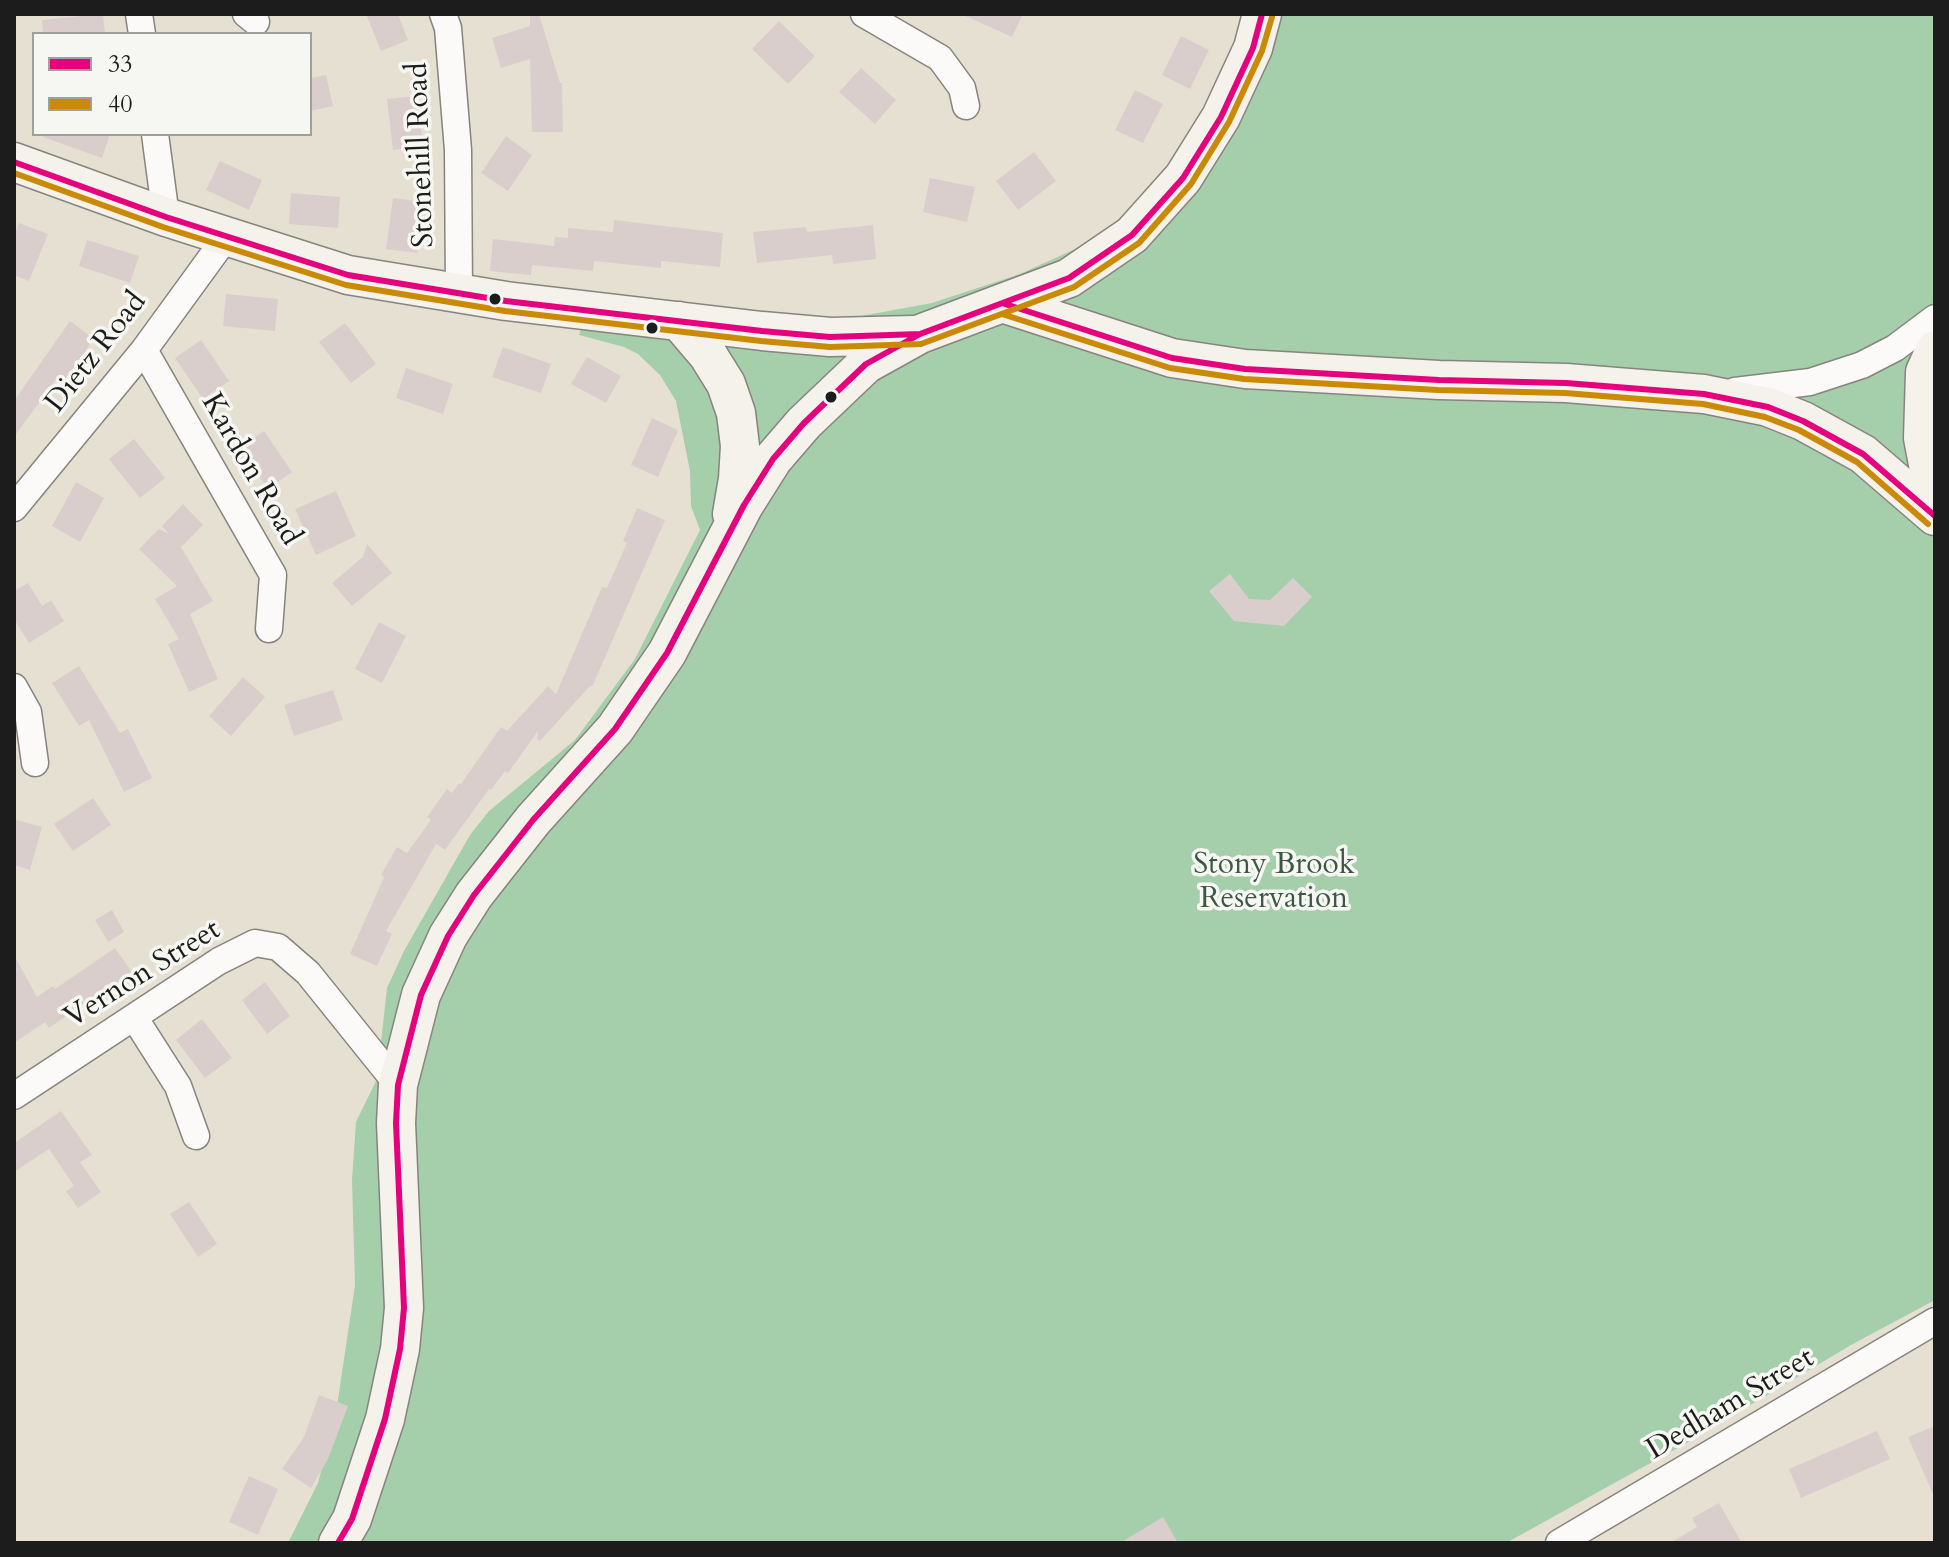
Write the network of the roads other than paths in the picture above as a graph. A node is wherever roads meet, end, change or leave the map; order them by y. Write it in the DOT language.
graph roads {
  1 [pos="443,14"];
  2 [pos="864,14"];
  3 [pos="1262,14"];
  4 [pos="966,106"];
  5 [pos="155,136"];
  6 [pos="14,162"];
  7 [pos="166,217"];
  8 [pos="227,236"];
  9 [pos="459,294"];
  10 [pos="1005,304"];
  11 [pos="1935,318"];
  12 [pos="679,321"];
  13 [pos="920,334"];
  14 [pos="144,350"];
  15 [pos="1935,350"];
  16 [pos="1704,394"];
  17 [pos="1935,501"];
  18 [pos="14,508"];
  19 [pos="1935,516"];
  20 [pos="728,532"];
  21 [pos="269,629"];
  22 [pos="14,687"];
  23 [pos="35,763"];
  24 [pos="134,1017"];
  25 [pos="398,1085"];
  26 [pos="14,1096"];
  27 [pos="196,1136"];
  28 [pos="1935,1321"];
  29 [pos="338,1543"];
  30 [pos="1559,1543"];
  1 -- 9 [label="street, Stonehill Road"];
  2 -- 4 [label="street"];
  3 -- 10 [label="street"];
  5 -- 7 [label="street"];
  6 -- 7 [label="street"];
  7 -- 8 [label="street"];
  8 -- 9 [label="street"];
  8 -- 14 [label="street, Dietz Road"];
  9 -- 12 [label="street"];
  10 -- 13 [label="street"];
  10 -- 16 [label="street"];
  11 -- 16 [label="street"];
  12 -- 13 [label="street"];
  12 -- 20 [label="street"];
  13 -- 20 [label="street"];
  14 -- 18 [label="street, Dietz Road"];
  14 -- 21 [label="street, Kardon Road"];
  15 -- 17 [label="street"];
  16 -- 19 [label="street"];
  20 -- 25 [label="street"];
  22 -- 23 [label="street"];
  24 -- 25 [label="street, Vernon Street"];
  24 -- 26 [label="street, Vernon Street"];
  24 -- 27 [label="street"];
  25 -- 29 [label="street"];
  28 -- 30 [label="street, Dedham Street"];
}
